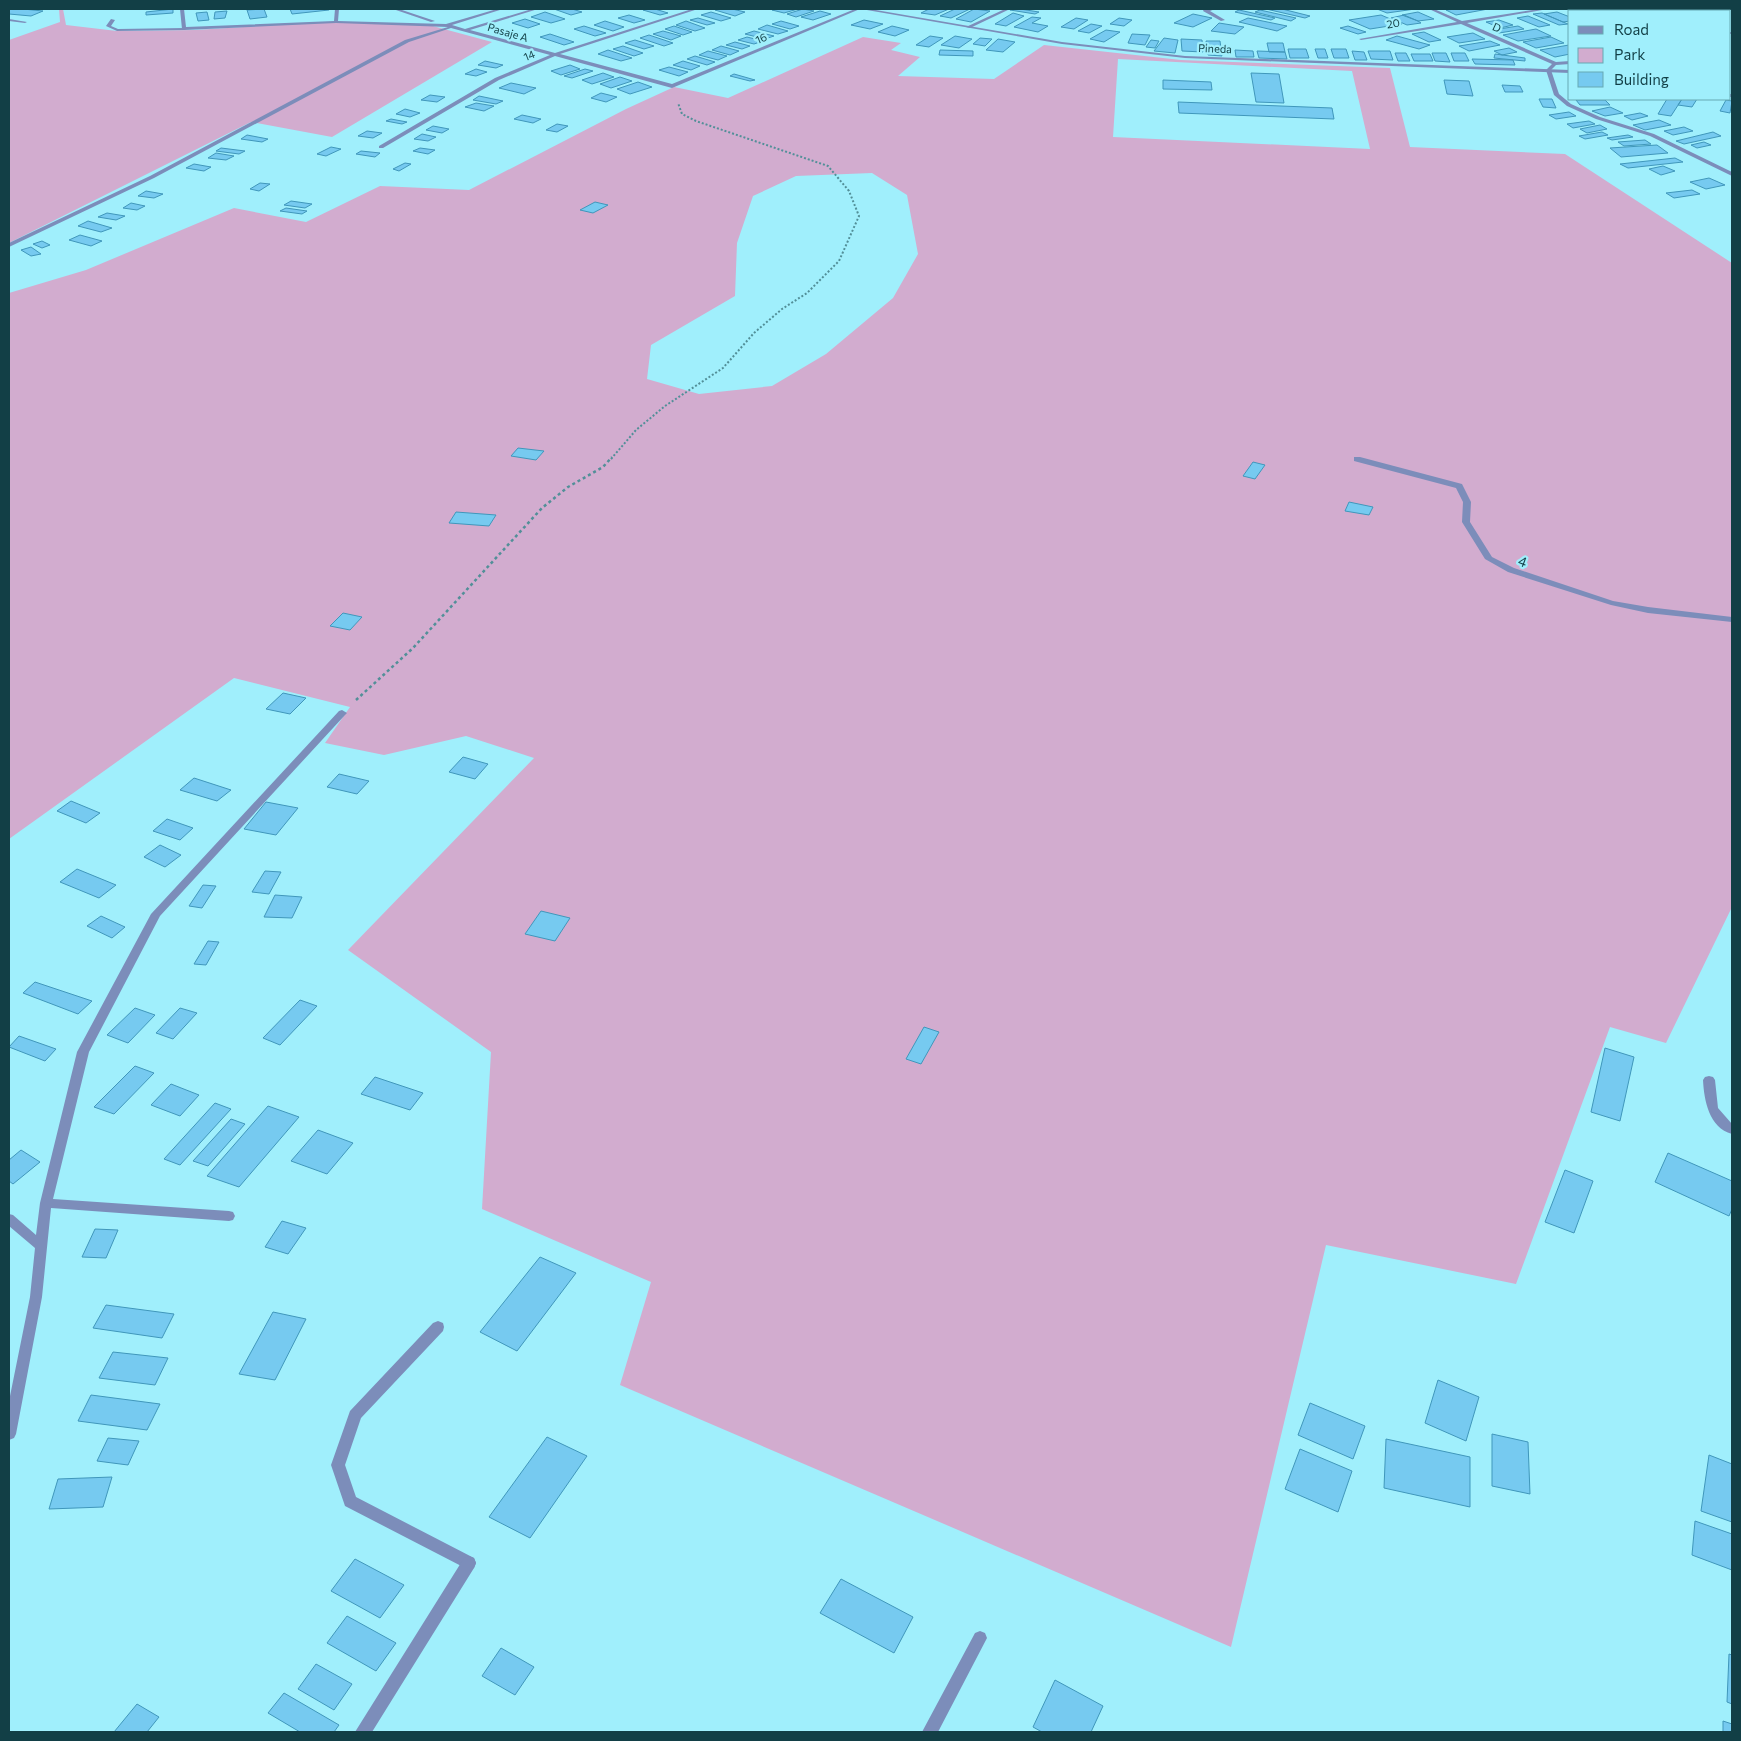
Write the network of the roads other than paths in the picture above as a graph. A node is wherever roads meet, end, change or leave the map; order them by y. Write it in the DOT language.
graph roads {
  1 [pos="182,9"];
  2 [pos="337,9"];
  3 [pos="395,9"];
  4 [pos="501,9"];
  5 [pos="536,9"];
  6 [pos="696,9"];
  7 [pos="858,9"];
  8 [pos="863,9"];
  9 [pos="1008,9"];
  10 [pos="1213,9"];
  11 [pos="1431,9"];
  12 [pos="1546,9"];
  13 [pos="9,20"];
  14 [pos="113,20"];
  15 [pos="1223,20"];
  16 [pos="25,22"];
  17 [pos="336,22"];
  18 [pos="1461,22"];
  19 [pos="446,25"];
  20 [pos="453,27"];
  21 [pos="968,27"];
  22 [pos="184,29"];
  23 [pos="465,30"];
  24 [pos="1361,39"];
  25 [pos="554,55"];
  26 [pos="1568,62"];
  27 [pos="1555,64"];
  28 [pos="1548,70"];
  29 [pos="1568,72"];
  30 [pos="672,86"];
  31 [pos="381,147"];
  32 [pos="1732,174"];
  33 [pos="9,245"];
  34 [pos="1357,460"];
  35 [pos="1732,620"];
  36 [pos="342,713"];
  37 [pos="1709,1080"];
  38 [pos="1732,1130"];
  39 [pos="46,1203"];
  40 [pos="229,1216"];
  41 [pos="9,1219"];
  42 [pos="41,1246"];
  43 [pos="438,1328"];
  44 [pos="9,1434"];
  45 [pos="980,1638"];
  46 [pos="363,1732"];
  47 [pos="930,1732"];
  1 -- 22 [label="street"];
  2 -- 17 [label="street"];
  3 -- 19 [label="street"];
  4 -- 19 [label="street"];
  5 -- 23 [label="street"];
  6 -- 25 [label="street, 14"];
  7 -- 30 [label="street, 16"];
  8 -- 21 [label="street, Pineda"];
  9 -- 21 [label="street"];
  10 -- 15 [label="street"];
  11 -- 18 [label="street, D"];
  12 -- 18 [label="street, 20"];
  13 -- 16 [label="street"];
  14 -- 22 [label="street, Pasaje A"];
  17 -- 19 [label="street, Pasaje A"];
  17 -- 22 [label="street, Pasaje A"];
  18 -- 24 [label="street, 20"];
  18 -- 27 [label="street, D"];
  19 -- 20 [label="street, Pasaje A"];
  20 -- 23 [label="street, Pasaje A"];
  20 -- 33 [label="street"];
  21 -- 28 [label="street, Pineda"];
  23 -- 25 [label="street, Pasaje A"];
  25 -- 30 [label="street, Pasaje A"];
  25 -- 31 [label="street, 14"];
  26 -- 27 [label="street"];
  27 -- 28 [label="street"];
  28 -- 29 [label="street, Pineda"];
  28 -- 32 [label="street"];
  34 -- 35 [label="street, 4"];
  36 -- 39 [label="street"];
  37 -- 38 [label="street"];
  39 -- 40 [label="street"];
  39 -- 42 [label="street"];
  41 -- 42 [label="street"];
  42 -- 44 [label="street"];
  43 -- 46 [label="street"];
  45 -- 47 [label="street"];
}
